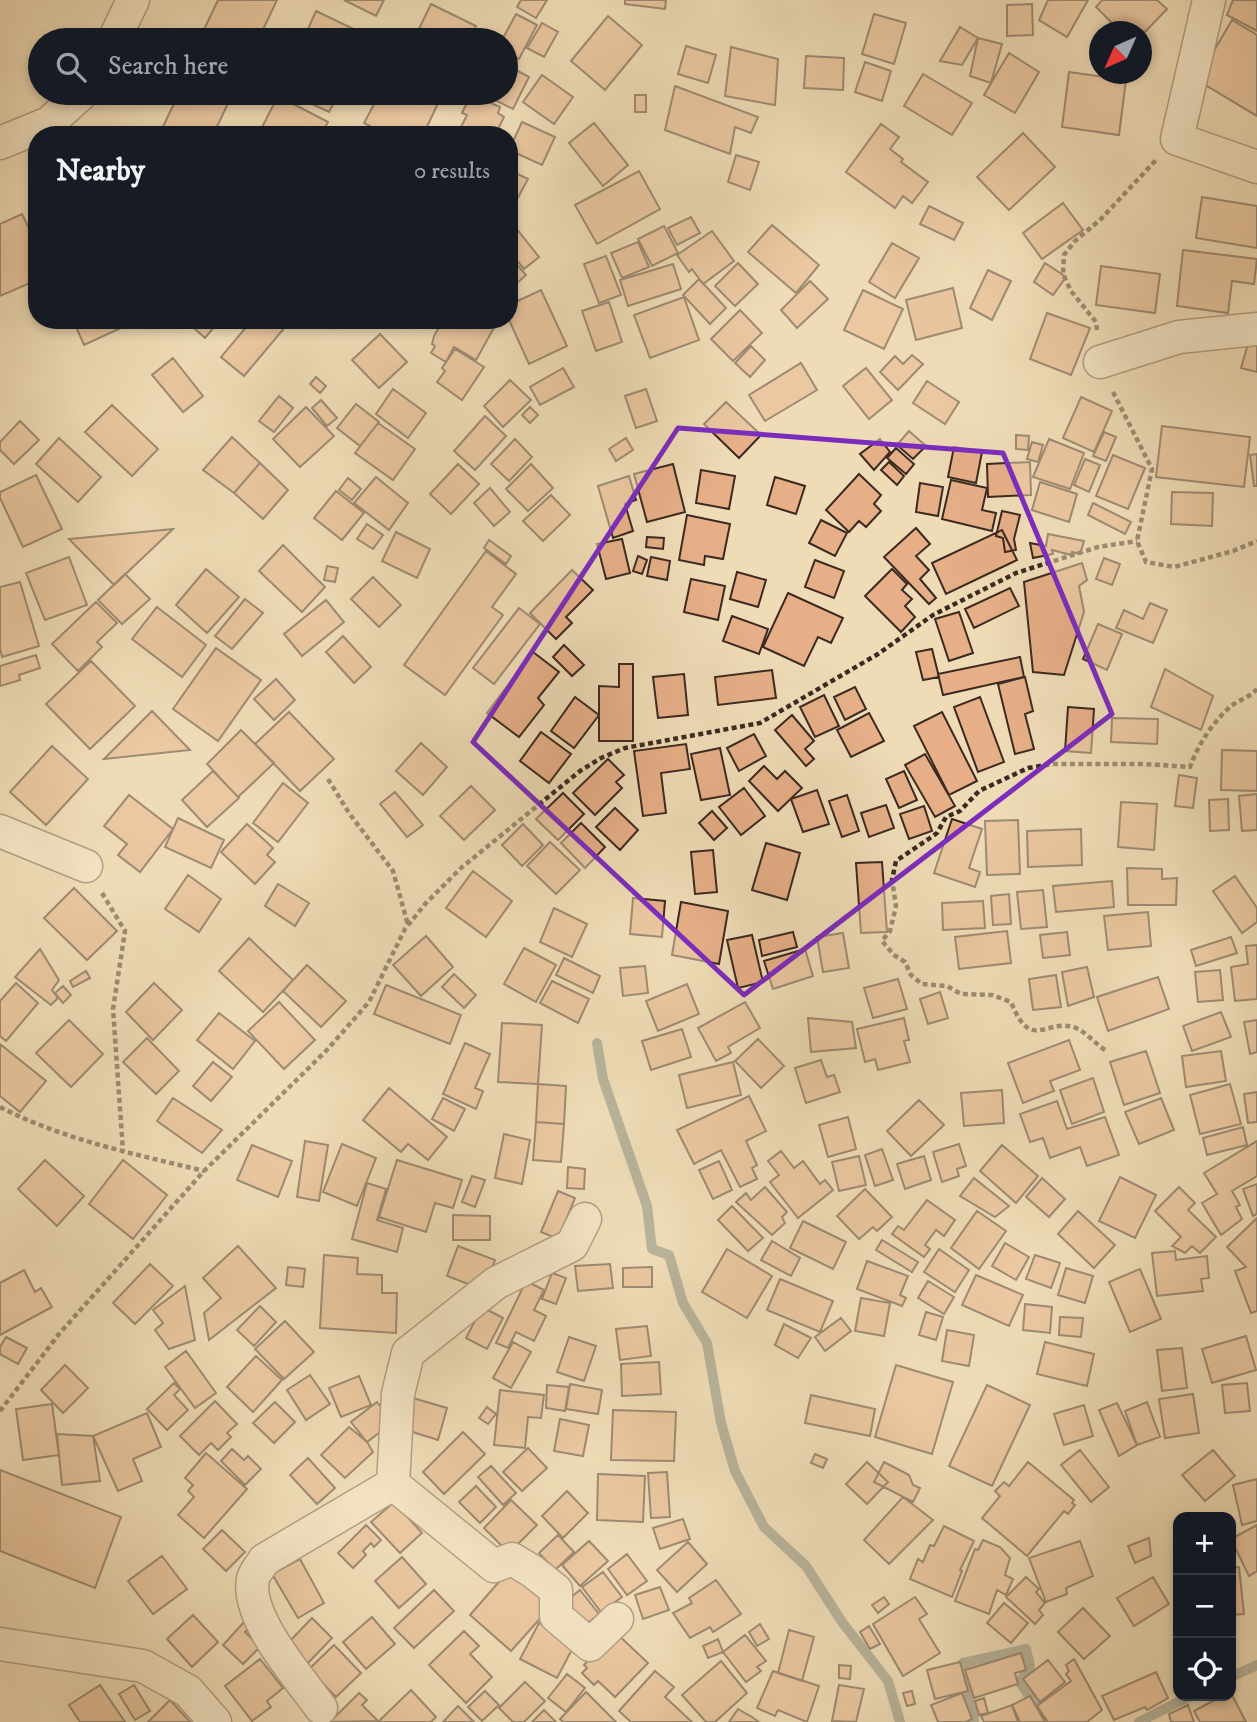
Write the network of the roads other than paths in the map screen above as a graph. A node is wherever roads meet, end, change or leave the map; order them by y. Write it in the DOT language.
graph roads {
  1 [pos="133,0"];
  2 [pos="1209,0"];
  3 [pos="120,28"];
  4 [pos="68,105"];
  5 [pos="40,126"];
  6 [pos="28,131"];
  7 [pos="0,143"];
  8 [pos="1257,167"];
  9 [pos="1257,329"];
  10 [pos="1100,362"];
  11 [pos="0,831"];
  12 [pos="86,866"];
  13 [pos="585,1219"];
  14 [pos="393,1484"];
  15 [pos="617,1619"];
  16 [pos="0,1644"];
  17 [pos="321,1708"];
  18 [pos="215,1722"];
  1 -- 3 [label="street"];
  2 -- 8 [label="street"];
  4 -- 5 [label="street"];
  6 -- 7 [label="street"];
  9 -- 10 [label="street"];
  11 -- 12 [label="street"];
  13 -- 14 [label="street"];
  14 -- 15 [label="street"];
  14 -- 17 [label="street"];
  16 -- 18 [label="street"];
}
